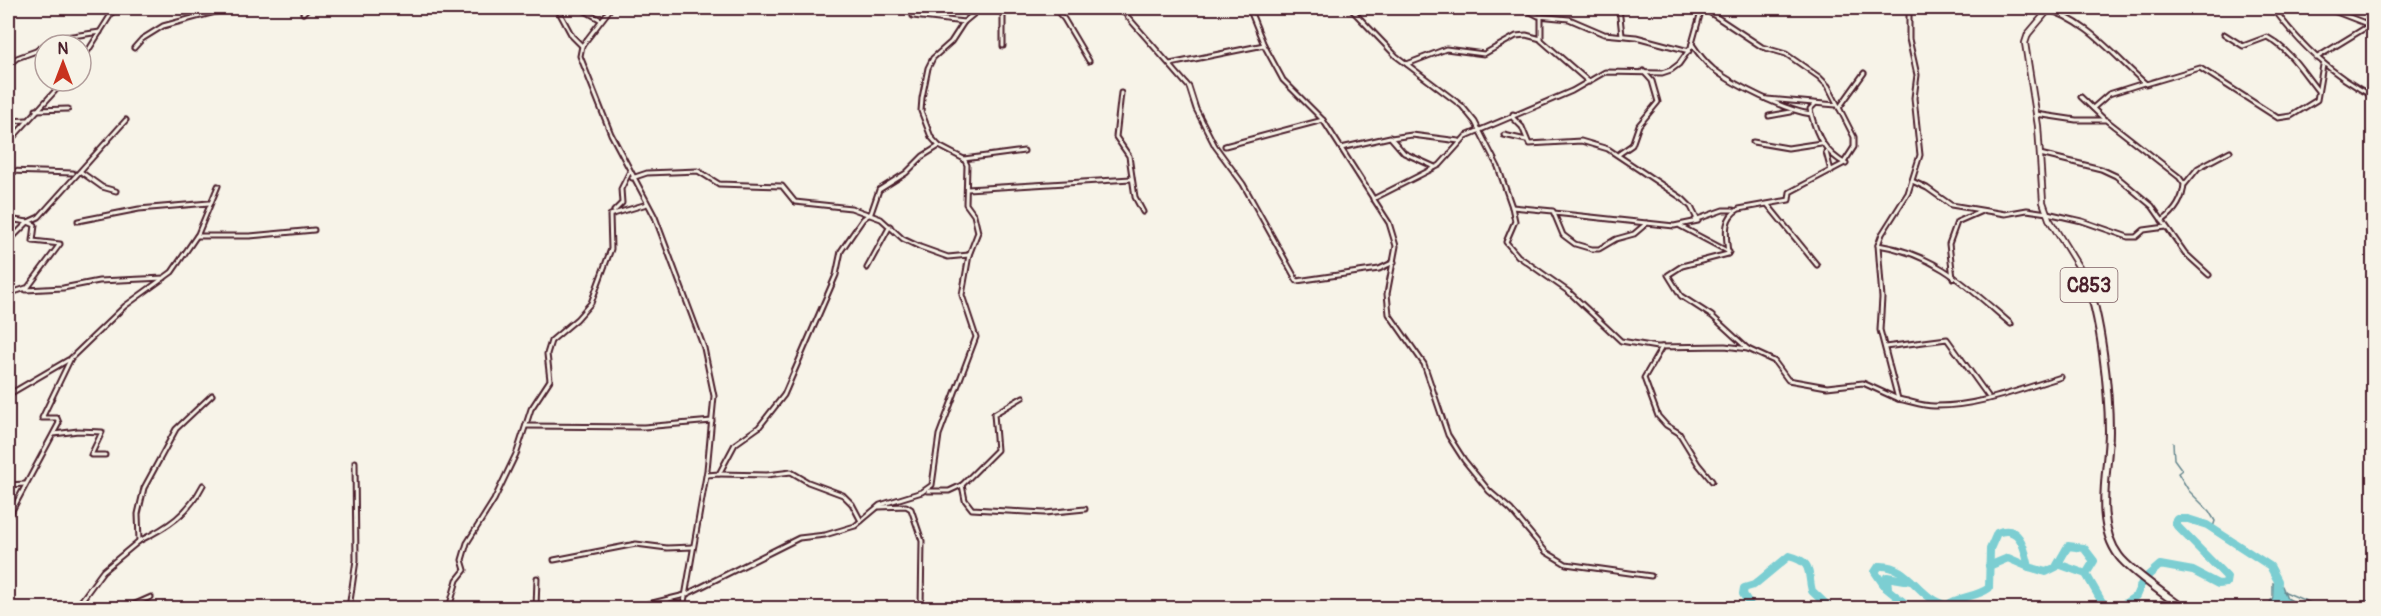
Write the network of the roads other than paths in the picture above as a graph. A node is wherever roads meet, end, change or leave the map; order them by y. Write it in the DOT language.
graph roads {
  1 [pos="115,8"];
  2 [pos="230,8"];
  3 [pos="308,8"];
  4 [pos="557,8"];
  5 [pos="580,8"];
  6 [pos="611,8"];
  7 [pos="843,8"];
  8 [pos="917,8"];
  9 [pos="981,8"];
  10 [pos="1003,8"];
  11 [pos="1054,8"];
  12 [pos="1119,8"];
  13 [pos="1249,8"];
  14 [pos="1350,8"];
  15 [pos="1523,8"];
  16 [pos="1619,8"];
  17 [pos="1705,8"];
  18 [pos="1909,8"];
  19 [pos="2048,8"];
  20 [pos="2211,8"];
  21 [pos="2272,8"];
  22 [pos="2326,8"];
  23 [pos="2367,8"];
  24 [pos="837,9"];
  25 [pos="2172,11"];
  26 [pos="2373,13"];
  27 [pos="303,14"];
  28 [pos="1541,16"];
  29 [pos="602,20"];
  30 [pos="964,22"];
  31 [pos="2372,25"];
  32 [pos="100,32"];
  33 [pos="2224,34"];
  34 [pos="1623,36"];
  35 [pos="1540,40"];
  36 [pos="93,43"];
  37 [pos="1692,44"];
  38 [pos="582,45"];
  39 [pos="1264,45"];
  40 [pos="1003,46"];
  41 [pos="134,48"];
  42 [pos="1689,51"];
  43 [pos="2315,58"];
  44 [pos="1089,61"];
  45 [pos="1170,64"];
  46 [pos="1407,64"];
  47 [pos="8,65"];
  48 [pos="2323,65"];
  49 [pos="1643,71"];
  50 [pos="1864,73"];
  51 [pos="1589,82"];
  52 [pos="2144,83"];
  53 [pos="2318,91"];
  54 [pos="52,93"];
  55 [pos="1120,93"];
  56 [pos="2373,97"];
  57 [pos="2081,98"];
  58 [pos="1767,99"];
  59 [pos="1815,104"];
  60 [pos="1838,107"];
  61 [pos="2093,108"];
  62 [pos="68,109"];
  63 [pos="36,110"];
  64 [pos="1792,112"];
  65 [pos="1513,114"];
  66 [pos="1811,114"];
  67 [pos="2036,114"];
  68 [pos="1769,116"];
  69 [pos="27,120"];
  70 [pos="126,120"];
  71 [pos="1323,120"];
  72 [pos="2106,120"];
  73 [pos="8,121"];
  74 [pos="1480,130"];
  75 [pos="1504,135"];
  76 [pos="1392,137"];
  77 [pos="1460,141"];
  78 [pos="1527,141"];
  79 [pos="1753,142"];
  80 [pos="8,143"];
  81 [pos="1821,143"];
  82 [pos="939,146"];
  83 [pos="1224,146"];
  84 [pos="1341,148"];
  85 [pos="1826,151"];
  86 [pos="2230,151"];
  87 [pos="1024,152"];
  88 [pos="2040,154"];
  89 [pos="1619,155"];
  90 [pos="964,159"];
  91 [pos="1846,164"];
  92 [pos="1436,167"];
  93 [pos="8,171"];
  94 [pos="1831,171"];
  95 [pos="81,172"];
  96 [pos="629,172"];
  97 [pos="73,173"];
  98 [pos="632,178"];
  99 [pos="1131,179"];
  100 [pos="1912,181"];
  101 [pos="2184,184"];
  102 [pos="218,186"];
  103 [pos="967,189"];
  104 [pos="117,191"];
  105 [pos="1373,199"];
  106 [pos="209,204"];
  107 [pos="648,204"];
  108 [pos="1768,205"];
  109 [pos="1512,207"];
  110 [pos="1735,210"];
  111 [pos="1983,211"];
  112 [pos="612,212"];
  113 [pos="1143,212"];
  114 [pos="1554,213"];
  115 [pos="2046,213"];
  116 [pos="869,215"];
  117 [pos="8,219"];
  118 [pos="1696,219"];
  119 [pos="78,221"];
  120 [pos="2162,221"];
  121 [pos="28,222"];
  122 [pos="1647,224"];
  123 [pos="1678,225"];
  124 [pos="890,226"];
  125 [pos="2166,227"];
  126 [pos="314,230"];
  127 [pos="196,236"];
  128 [pos="8,242"];
  129 [pos="1878,245"];
  130 [pos="1729,252"];
  131 [pos="969,255"];
  132 [pos="1394,262"];
  133 [pos="1817,265"];
  134 [pos="867,268"];
  135 [pos="2209,275"];
  136 [pos="166,278"];
  137 [pos="1953,278"];
  138 [pos="26,288"];
  139 [pos="8,294"];
  140 [pos="2011,324"];
  141 [pos="1662,347"];
  142 [pos="1884,347"];
  143 [pos="1748,349"];
  144 [pos="71,358"];
  145 [pos="2061,377"];
  146 [pos="8,395"];
  147 [pos="212,395"];
  148 [pos="1988,396"];
  149 [pos="1023,397"];
  150 [pos="1898,399"];
  151 [pos="712,421"];
  152 [pos="526,426"];
  153 [pos="54,434"];
  154 [pos="105,455"];
  155 [pos="355,462"];
  156 [pos="718,474"];
  157 [pos="706,475"];
  158 [pos="1712,481"];
  159 [pos="8,484"];
  160 [pos="25,484"];
  161 [pos="203,485"];
  162 [pos="962,485"];
  163 [pos="926,490"];
  164 [pos="878,506"];
  165 [pos="1084,509"];
  166 [pos="8,518"];
  167 [pos="861,521"];
  168 [pos="139,542"];
  169 [pos="693,548"];
  170 [pos="554,560"];
  171 [pos="1651,576"];
  172 [pos="537,578"];
  173 [pos="685,595"];
  174 [pos="151,597"];
  175 [pos="76,609"];
  176 [pos="126,609"];
  177 [pos="350,609"];
  178 [pos="449,609"];
  179 [pos="536,609"];
  180 [pos="632,609"];
  181 [pos="683,609"];
  182 [pos="921,609"];
  183 [pos="2183,609"];
  1 -- 32 [label="street"];
  2 -- 41 [label="street"];
  3 -- 27 [label="street"];
  4 -- 38 [label="street"];
  5 -- 29 [label="street"];
  6 -- 29 [label="street"];
  7 -- 24 [label="street"];
  8 -- 30 [label="street"];
  9 -- 30 [label="street"];
  10 -- 40 [label="street"];
  11 -- 44 [label="street"];
  12 -- 45 [label="street"];
  13 -- 39 [label="street"];
  14 -- 46 [label="street"];
  15 -- 28 [label="street"];
  16 -- 34 [label="street"];
  17 -- 37 [label="street"];
  17 -- 60 [label="street"];
  18 -- 100 [label="street"];
  19 -- 52 [label="street"];
  19 -- 67 [label="main road, C853"];
  20 -- 25 [label="street"];
  21 -- 43 [label="street"];
  22 -- 31 [label="street"];
  23 -- 26 [label="street"];
  28 -- 34 [label="street"];
  28 -- 35 [label="street"];
  29 -- 38 [label="street"];
  30 -- 82 [label="street"];
  31 -- 43 [label="street"];
  32 -- 36 [label="street"];
  32 -- 47 [label="street"];
  33 -- 53 [label="street"];
  34 -- 42 [label="street"];
  35 -- 46 [label="street"];
  35 -- 51 [label="street"];
  37 -- 42 [label="street"];
  37 -- 58 [label="street"];
  38 -- 96 [label="street"];
  39 -- 45 [label="street"];
  39 -- 71 [label="street"];
  42 -- 49 [label="street"];
  43 -- 48 [label="street"];
  45 -- 132 [label="street"];
  46 -- 74 [label="street"];
  48 -- 53 [label="street"];
  48 -- 56 [label="street"];
  49 -- 51 [label="street"];
  49 -- 89 [label="street"];
  50 -- 60 [label="street"];
  51 -- 65 [label="street"];
  52 -- 53 [label="street"];
  52 -- 61 [label="street"];
  54 -- 63 [label="street"];
  55 -- 99 [label="street"];
  57 -- 61 [label="street"];
  58 -- 59 [label="street"];
  58 -- 64 [label="street"];
  59 -- 60 [label="street"];
  59 -- 66 [label="street"];
  60 -- 91 [label="street"];
  61 -- 72 [label="street"];
  62 -- 63 [label="street"];
  63 -- 69 [label="street"];
  64 -- 66 [label="street"];
  64 -- 68 [label="street"];
  65 -- 74 [label="street"];
  65 -- 78 [label="street"];
  66 -- 81 [label="street"];
  67 -- 72 [label="street"];
  67 -- 88 [label="main road, C853"];
  69 -- 73 [label="street"];
  69 -- 80 [label="street"];
  70 -- 95 [label="street"];
  71 -- 83 [label="street"];
  71 -- 84 [label="street"];
  72 -- 101 [label="street"];
  74 -- 77 [label="street"];
  74 -- 109 [label="street"];
  75 -- 78 [label="street"];
  76 -- 77 [label="street"];
  76 -- 84 [label="street"];
  76 -- 92 [label="street"];
  77 -- 92 [label="street"];
  78 -- 89 [label="street"];
  79 -- 81 [label="street"];
  81 -- 85 [label="street"];
  82 -- 90 [label="street"];
  82 -- 116 [label="street"];
  84 -- 105 [label="street"];
  85 -- 91 [label="street"];
  85 -- 94 [label="street"];
  86 -- 101 [label="street"];
  87 -- 90 [label="street"];
  88 -- 115 [label="main road, C853"];
  88 -- 120 [label="street"];
  89 -- 118 [label="street"];
  90 -- 103 [label="street"];
  91 -- 94 [label="street"];
  92 -- 105 [label="street"];
  93 -- 97 [label="street"];
  94 -- 108 [label="street"];
  95 -- 104 [label="street"];
  95 -- 121 [label="street"];
  96 -- 98 [label="street"];
  96 -- 112 [label="street"];
  98 -- 107 [label="street"];
  98 -- 116 [label="street"];
  99 -- 103 [label="street"];
  99 -- 113 [label="street"];
  100 -- 111 [label="street"];
  100 -- 129 [label="street"];
  101 -- 120 [label="street"];
  102 -- 106 [label="street"];
  103 -- 131 [label="street"];
  105 -- 132 [label="street"];
  106 -- 119 [label="street"];
  106 -- 127 [label="street"];
  107 -- 112 [label="street"];
  107 -- 151 [label="street"];
  108 -- 110 [label="street"];
  108 -- 133 [label="street"];
  109 -- 114 [label="street"];
  109 -- 141 [label="street"];
  110 -- 118 [label="street"];
  110 -- 130 [label="street"];
  111 -- 115 [label="street"];
  111 -- 137 [label="street"];
  112 -- 152 [label="street"];
  114 -- 122 [label="street"];
  114 -- 122 [label="street"];
  115 -- 125 [label="street"];
  115 -- 183 [label="main road, C853"];
  116 -- 124 [label="street"];
  116 -- 156 [label="street"];
  117 -- 121 [label="street"];
  118 -- 123 [label="street"];
  120 -- 125 [label="street"];
  121 -- 128 [label="street"];
  121 -- 138 [label="street"];
  122 -- 123 [label="street"];
  123 -- 130 [label="street"];
  124 -- 131 [label="street"];
  124 -- 134 [label="street"];
  125 -- 135 [label="street"];
  126 -- 127 [label="street"];
  127 -- 136 [label="street"];
  129 -- 137 [label="street"];
  129 -- 142 [label="street"];
  130 -- 143 [label="street"];
  131 -- 163 [label="street"];
  132 -- 171 [label="street"];
  136 -- 138 [label="street"];
  136 -- 144 [label="street"];
  137 -- 140 [label="street"];
  138 -- 139 [label="street"];
  141 -- 143 [label="street"];
  141 -- 158 [label="street"];
  142 -- 148 [label="street"];
  142 -- 150 [label="street"];
  143 -- 150 [label="street"];
  144 -- 146 [label="street"];
  144 -- 153 [label="street"];
  145 -- 148 [label="street"];
  147 -- 168 [label="street"];
  148 -- 150 [label="street"];
  149 -- 162 [label="street"];
  151 -- 152 [label="street"];
  151 -- 157 [label="street"];
  152 -- 178 [label="street"];
  153 -- 154 [label="street"];
  153 -- 160 [label="street"];
  155 -- 177 [label="street"];
  156 -- 157 [label="street"];
  156 -- 167 [label="street"];
  157 -- 169 [label="street"];
  159 -- 160 [label="street"];
  160 -- 166 [label="street"];
  161 -- 168 [label="street"];
  162 -- 163 [label="street"];
  162 -- 165 [label="street"];
  163 -- 164 [label="street"];
  164 -- 167 [label="street"];
  164 -- 182 [label="street"];
  167 -- 173 [label="street"];
  168 -- 175 [label="street"];
  169 -- 170 [label="street"];
  169 -- 173 [label="street"];
  172 -- 179 [label="street"];
  173 -- 180 [label="street"];
  173 -- 181 [label="street"];
  174 -- 176 [label="street"];
}
